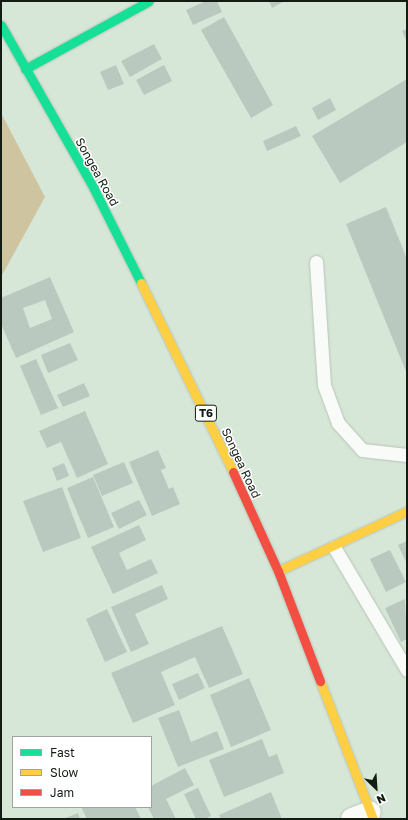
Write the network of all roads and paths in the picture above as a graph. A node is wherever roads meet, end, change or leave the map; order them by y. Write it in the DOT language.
graph roads {
  1 [pos="149,1"];
  2 [pos="1,25"];
  3 [pos="25,68"];
  4 [pos="316,262"];
  5 [pos="407,456"];
  6 [pos="407,511"];
  7 [pos="334,547"];
  8 [pos="278,571"];
  9 [pos="407,670"];
  10 [pos="365,817"];
  1 -- 3 [label="main road"];
  2 -- 3 [label="main road, Songea Road / T6"];
  3 -- 8 [label="main road, Songea Road / T6"];
  4 -- 5 [label="lane"];
  6 -- 7 [label="main road"];
  7 -- 8 [label="main road"];
  7 -- 9 [label="lane"];
  8 -- 10 [label="main road, Songea Road / T6"];
}
